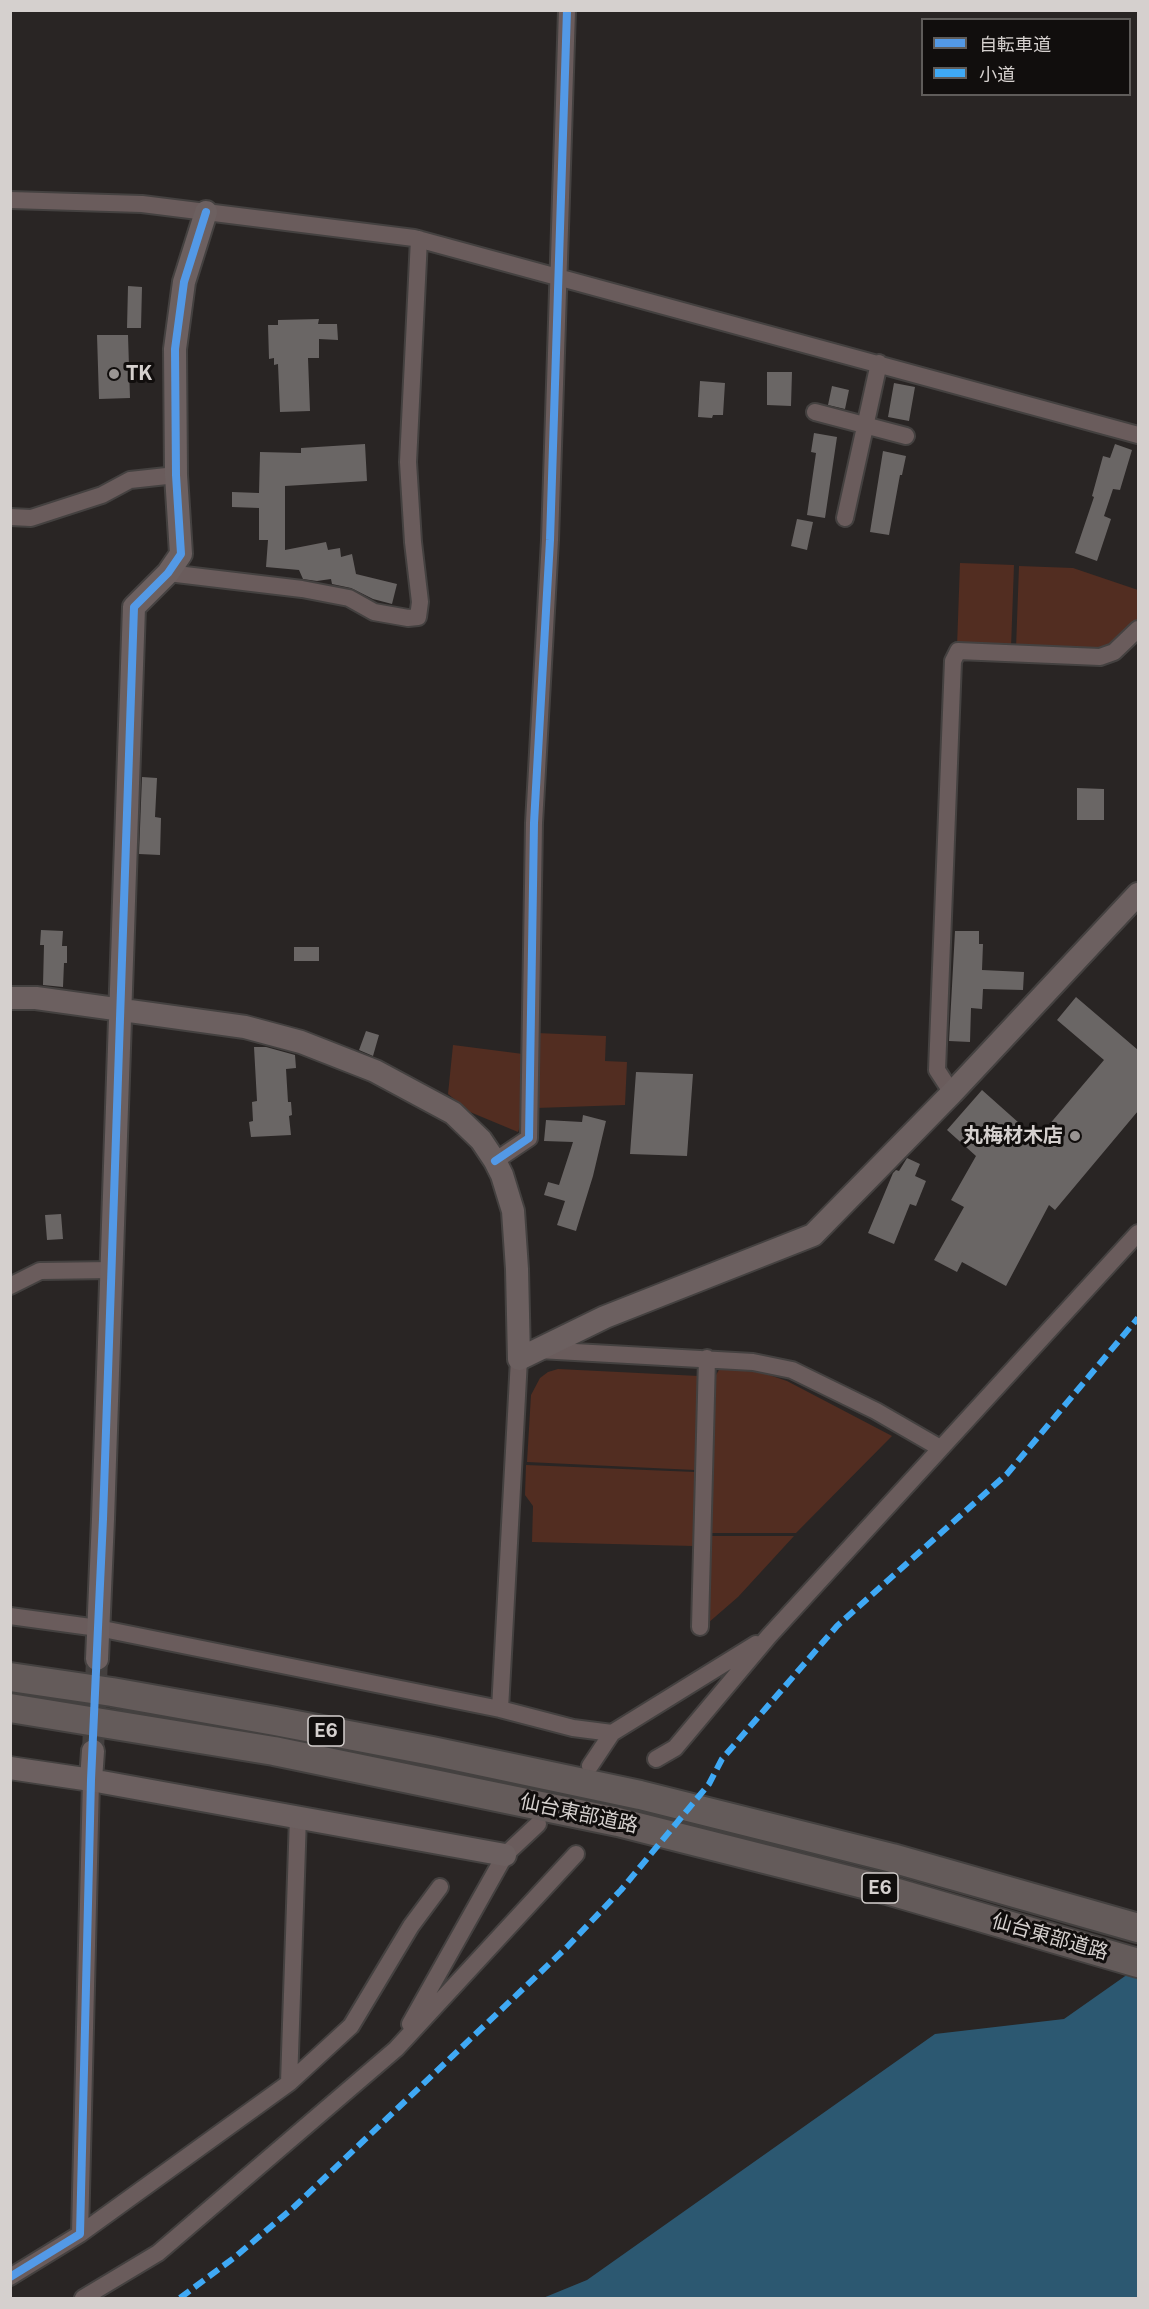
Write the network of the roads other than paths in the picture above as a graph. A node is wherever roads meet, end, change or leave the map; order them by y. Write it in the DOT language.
graph roads {
  1 [pos="567,10"];
  2 [pos="10,200"];
  3 [pos="206,212"];
  4 [pos="419,239"];
  5 [pos="557,277"];
  6 [pos="879,363"];
  7 [pos="815,412"];
  8 [pos="866,424"];
  9 [pos="1138,435"];
  10 [pos="906,436"];
  11 [pos="176,475"];
  12 [pos="10,517"];
  13 [pos="845,518"];
  14 [pos="168,573"];
  15 [pos="1138,629"];
  16 [pos="1138,894"];
  17 [pos="10,998"];
  18 [pos="121,1009"];
  19 [pos="952,1093"];
  20 [pos="495,1161"];
  21 [pos="1138,1233"];
  22 [pos="112,1270"];
  23 [pos="10,1286"];
  24 [pos="528,1354"];
  25 [pos="707,1358"];
  26 [pos="940,1448"];
  27 [pos="10,1616"];
  28 [pos="700,1627"];
  29 [pos="98,1628"];
  30 [pos="769,1636"];
  31 [pos="97,1659"];
  32 [pos="10,1677"];
  33 [pos="10,1708"];
  34 [pos="500,1709"];
  35 [pos="612,1733"];
  36 [pos="93,1750"];
  37 [pos="656,1759"];
  38 [pos="590,1766"];
  39 [pos="10,1768"];
  40 [pos="91,1780"];
  41 [pos="298,1817"];
  42 [pos="538,1824"];
  43 [pos="576,1854"];
  44 [pos="505,1855"];
  45 [pos="440,1887"];
  46 [pos="1138,1928"];
  47 [pos="1138,1963"];
  48 [pos="396,2049"];
  49 [pos="289,2083"];
  50 [pos="80,2235"];
  51 [pos="10,2277"];
  52 [pos="83,2298"];
  1 -- 5 [label="street"];
  2 -- 3 [label="street"];
  3 -- 4 [label="street"];
  3 -- 11 [label="street"];
  4 -- 5 [label="street"];
  4 -- 14 [label="street"];
  5 -- 6 [label="street"];
  5 -- 20 [label="street"];
  6 -- 8 [label="street"];
  6 -- 9 [label="street"];
  7 -- 8 [label="street"];
  8 -- 10 [label="street"];
  8 -- 13 [label="street"];
  11 -- 12 [label="street"];
  11 -- 14 [label="street"];
  14 -- 18 [label="street"];
  15 -- 19 [label="street"];
  16 -- 19 [label="street"];
  17 -- 18 [label="street"];
  18 -- 20 [label="street"];
  18 -- 22 [label="street"];
  19 -- 24 [label="street"];
  20 -- 24 [label="street"];
  21 -- 26 [label="street"];
  22 -- 23 [label="street"];
  22 -- 29 [label="street"];
  24 -- 25 [label="street"];
  24 -- 34 [label="street"];
  25 -- 26 [label="street"];
  25 -- 28 [label="street"];
  26 -- 30 [label="street"];
  27 -- 29 [label="street"];
  29 -- 31 [label="street"];
  29 -- 34 [label="street"];
  30 -- 35 [label="street"];
  30 -- 37 [label="street"];
  32 -- 46 [label="highway, 仙台東部道路 / E6"];
  33 -- 47 [label="highway, 仙台東部道路 / E6"];
  34 -- 35 [label="street"];
  35 -- 38 [label="street"];
  36 -- 40 [label="street"];
  39 -- 40 [label="street"];
  40 -- 41 [label="street"];
  40 -- 50 [label="street"];
  41 -- 44 [label="street"];
  41 -- 49 [label="street"];
  42 -- 44 [label="street"];
  43 -- 48 [label="street"];
  44 -- 48 [label="street"];
  45 -- 49 [label="street"];
  48 -- 52 [label="street"];
  49 -- 50 [label="street"];
  50 -- 51 [label="street"];
}
